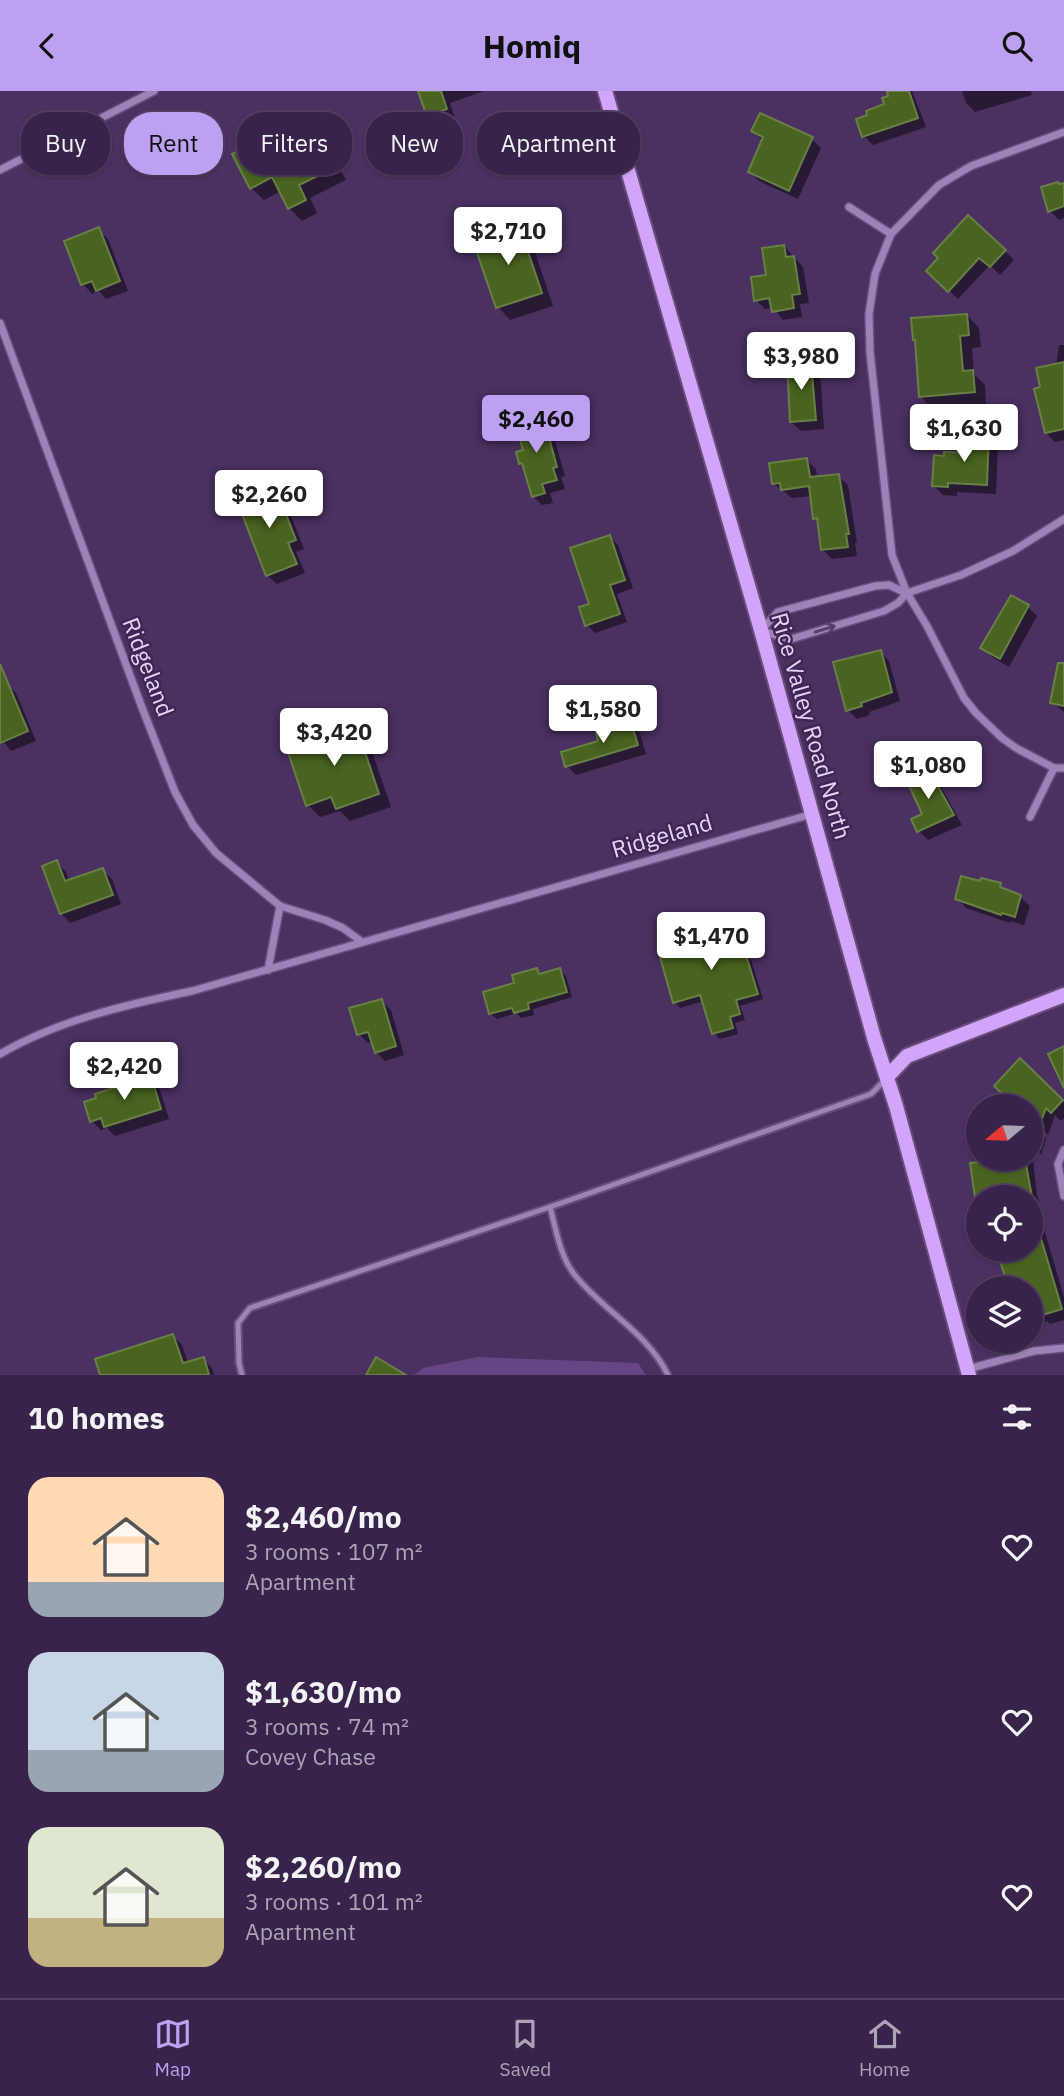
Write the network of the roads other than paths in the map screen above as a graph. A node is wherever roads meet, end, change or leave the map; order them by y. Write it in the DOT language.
graph roads {
  1 [pos="154,91"];
  2 [pos="605,91"];
  3 [pos="1064,132"];
  4 [pos="0,170"];
  5 [pos="849,207"];
  6 [pos="891,234"];
  7 [pos="0,323"];
  8 [pos="1064,519"];
  9 [pos="907,593"];
  10 [pos="761,630"];
  11 [pos="1054,768"];
  12 [pos="1064,768"];
  13 [pos="812,814"];
  14 [pos="1030,817"];
  15 [pos="280,906"];
  16 [pos="362,942"];
  17 [pos="268,970"];
  18 [pos="1064,995"];
  19 [pos="0,1054"];
  20 [pos="887,1077"];
  21 [pos="1064,1150"];
  22 [pos="1064,1196"];
  23 [pos="550,1207"];
  24 [pos="1064,1348"];
  25 [pos="968,1372"];
  26 [pos="242,1375"];
  27 [pos="668,1375"];
  1 -- 4 [label="street"];
  2 -- 10 [label="street, Rice Valley Road North"];
  3 -- 6 [label="street"];
  5 -- 6 [label="street"];
  6 -- 9 [label="street"];
  7 -- 15 [label="street, Ridgeland"];
  8 -- 9 [label="street"];
  10 -- 9 [label="street, one-way"];
  9 -- 10 [label="street"];
  9 -- 11 [label="street"];
  10 -- 13 [label="street, Rice Valley Road North"];
  11 -- 12 [label="street"];
  11 -- 14 [label="street"];
  13 -- 16 [label="street, Ridgeland"];
  13 -- 20 [label="street, Rice Valley Road North"];
  15 -- 16 [label="street, Ridgeland"];
  15 -- 17 [label="street"];
  16 -- 17 [label="street, Ridgeland"];
  17 -- 19 [label="street, Ridgeland"];
  18 -- 20 [label="street"];
  20 -- 23 [label="lane"];
  20 -- 25 [label="street, Rice Valley Road North"];
  21 -- 22 [label="street"];
  23 -- 26 [label="lane"];
  23 -- 27 [label="lane"];
  24 -- 25 [label="street"];
}
